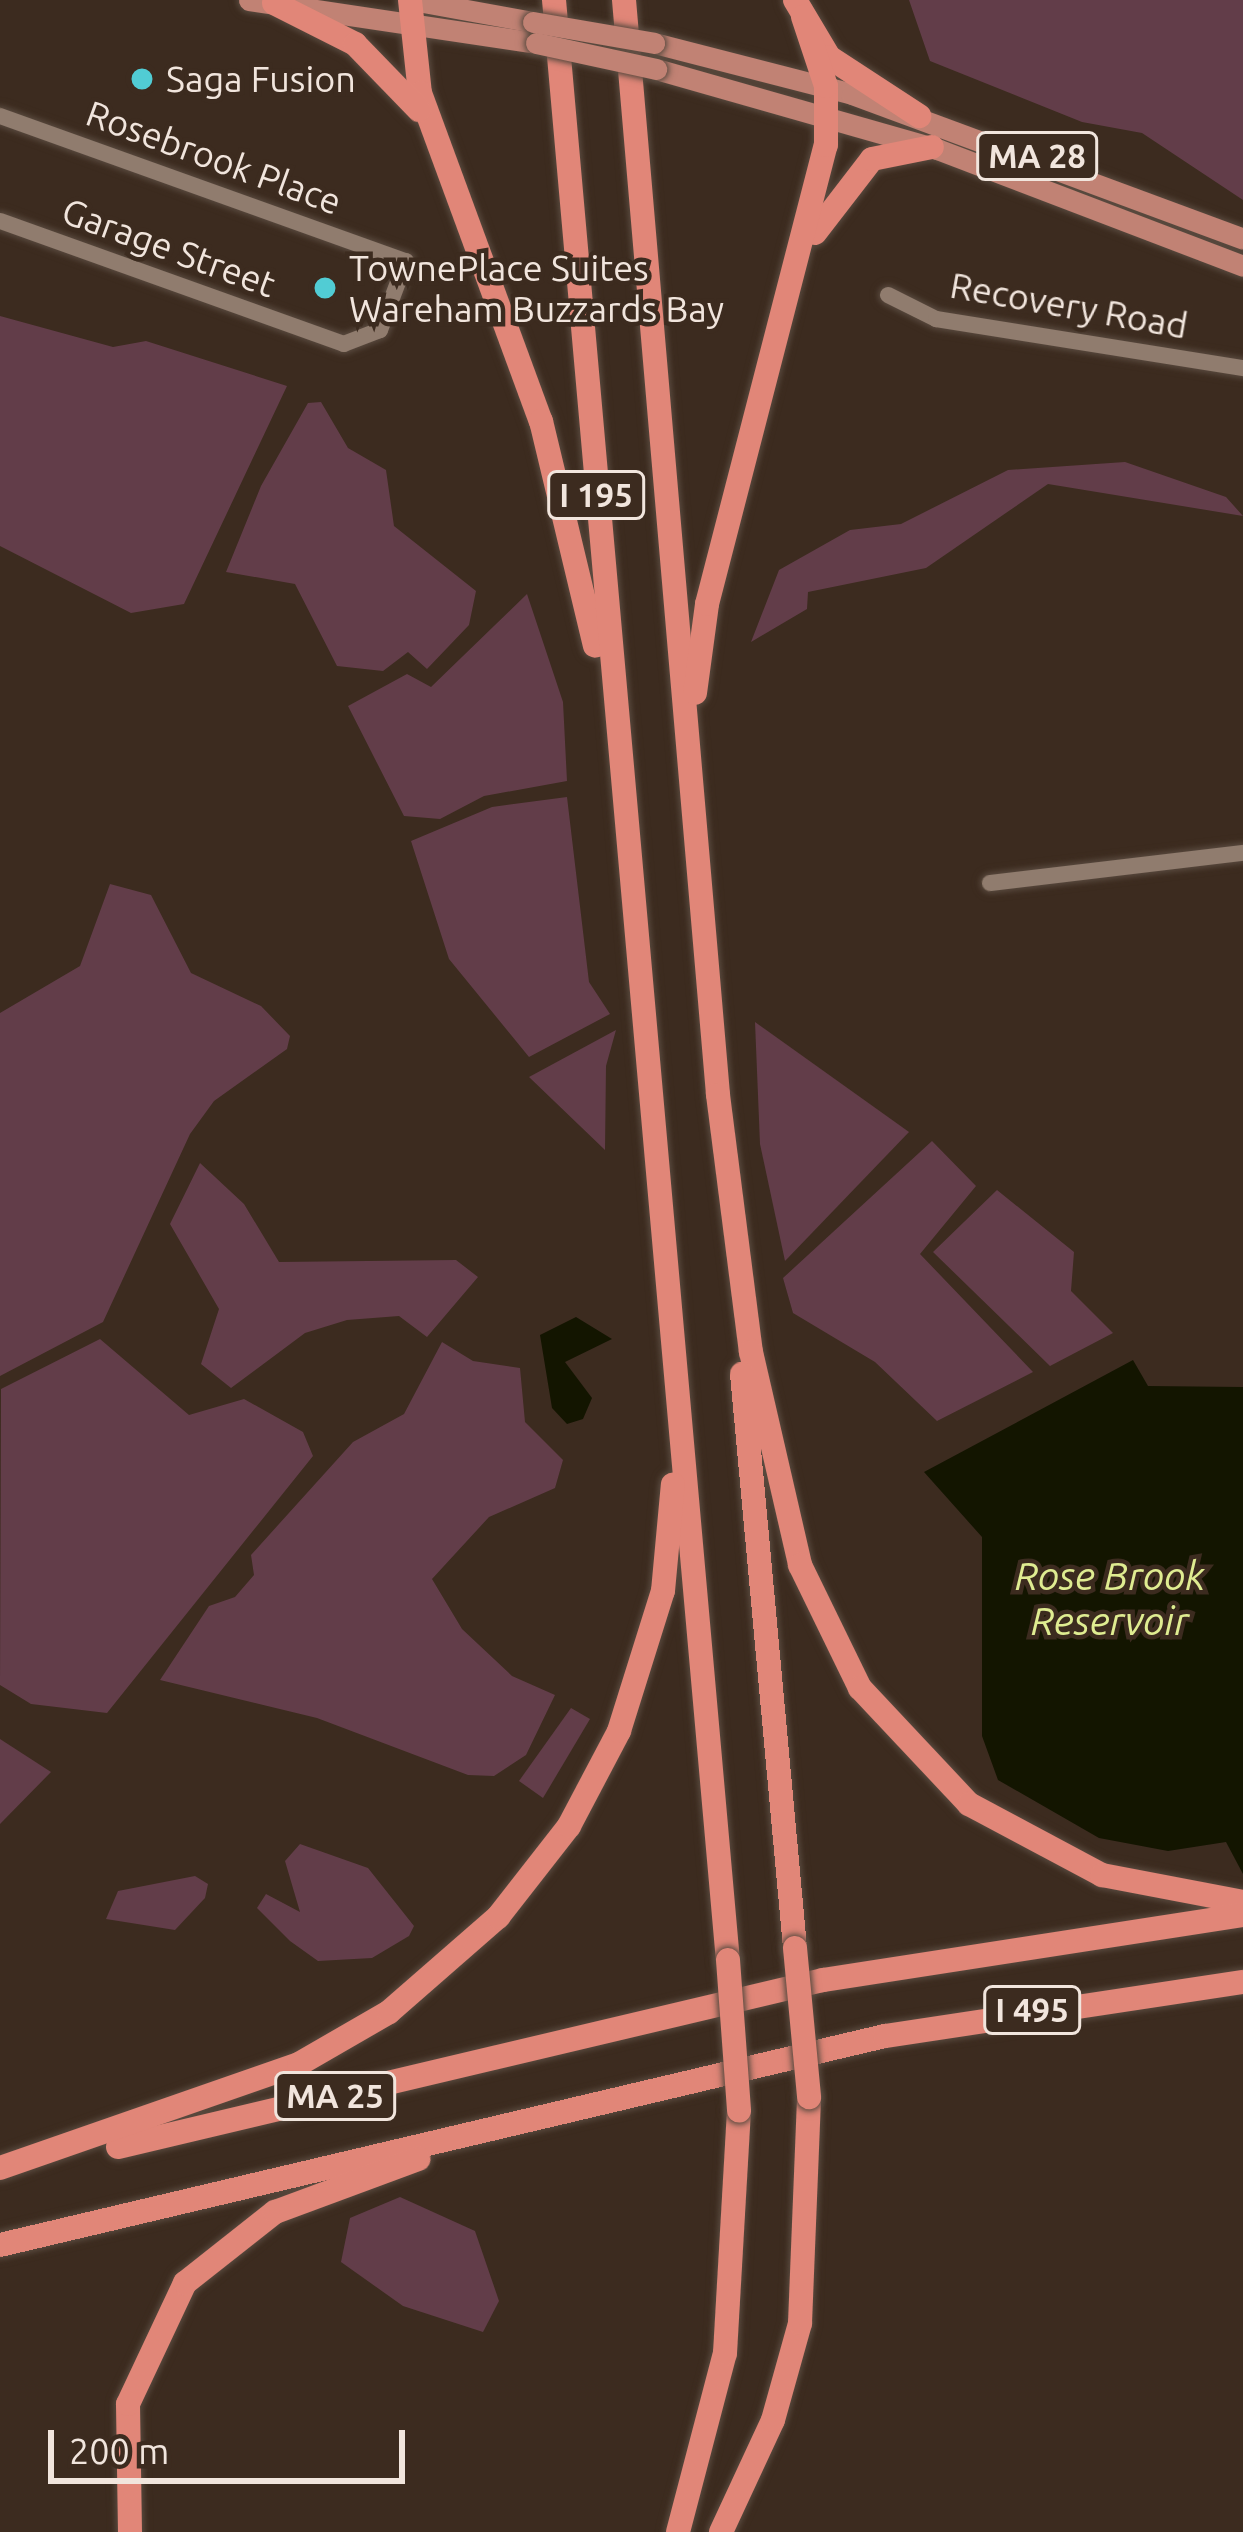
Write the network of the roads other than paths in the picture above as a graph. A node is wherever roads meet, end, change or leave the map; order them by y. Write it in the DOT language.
graph roads {
  1 [pos="554,0"];
  2 [pos="624,0"];
  3 [pos="262,1"];
  4 [pos="410,7"];
  5 [pos="799,9"];
  6 [pos="534,33"];
  7 [pos="826,86"];
  8 [pos="0,116"];
  9 [pos="828,116"];
  10 [pos="919,116"];
  11 [pos="932,147"];
  12 [pos="448,154"];
  13 [pos="0,221"];
  14 [pos="1243,239"];
  15 [pos="803,250"];
  16 [pos="406,261"];
  17 [pos="1243,266"];
  18 [pos="888,295"];
  19 [pos="1243,368"];
  20 [pos="693,792"];
  21 [pos="624,826"];
  22 [pos="1243,853"];
  23 [pos="990,883"];
  24 [pos="661,1241"];
  25 [pos="738,1252"];
  26 [pos="1243,1902"];
  27 [pos="1243,1915"];
  28 [pos="1243,1982"];
  29 [pos="570,2108"];
  30 [pos="0,2170"];
  31 [pos="0,2245"];
  32 [pos="130,2532"];
  33 [pos="678,2532"];
  34 [pos="721,2532"];
  1 -- 21 [label="highway, I 195"];
  2 -- 20 [label="highway, I 195"];
  3 -- 4 [label="main road, MA 28"];
  3 -- 12 [label="highway"];
  4 -- 6 [label="main road, MA 28"];
  4 -- 12 [label="highway"];
  5 -- 7 [label="highway"];
  5 -- 10 [label="highway"];
  6 -- 7 [label="main road, MA 28, bridge"];
  6 -- 9 [label="main road, MA 28, bridge"];
  7 -- 9 [label="highway"];
  7 -- 10 [label="main road, MA 28"];
  8 -- 16 [label="street, Rosebrook Place"];
  9 -- 11 [label="main road, MA 28"];
  9 -- 15 [label="highway"];
  10 -- 14 [label="main road, MA 28"];
  11 -- 15 [label="highway"];
  11 -- 17 [label="main road, MA 28"];
  12 -- 21 [label="highway"];
  13 -- 16 [label="street, Garage Street"];
  15 -- 20 [label="highway"];
  18 -- 19 [label="street, Recovery Road"];
  20 -- 25 [label="highway, I 195"];
  21 -- 24 [label="highway, I 195"];
  22 -- 23 [label="street"];
  24 -- 30 [label="highway"];
  24 -- 33 [label="highway, bridge"];
  25 -- 26 [label="highway"];
  25 -- 34 [label="highway, bridge"];
  27 -- 30 [label="highway, MA 25"];
  28 -- 29 [label="highway, I 495"];
  29 -- 31 [label="highway, MA 25"];
  29 -- 32 [label="highway"];
}
